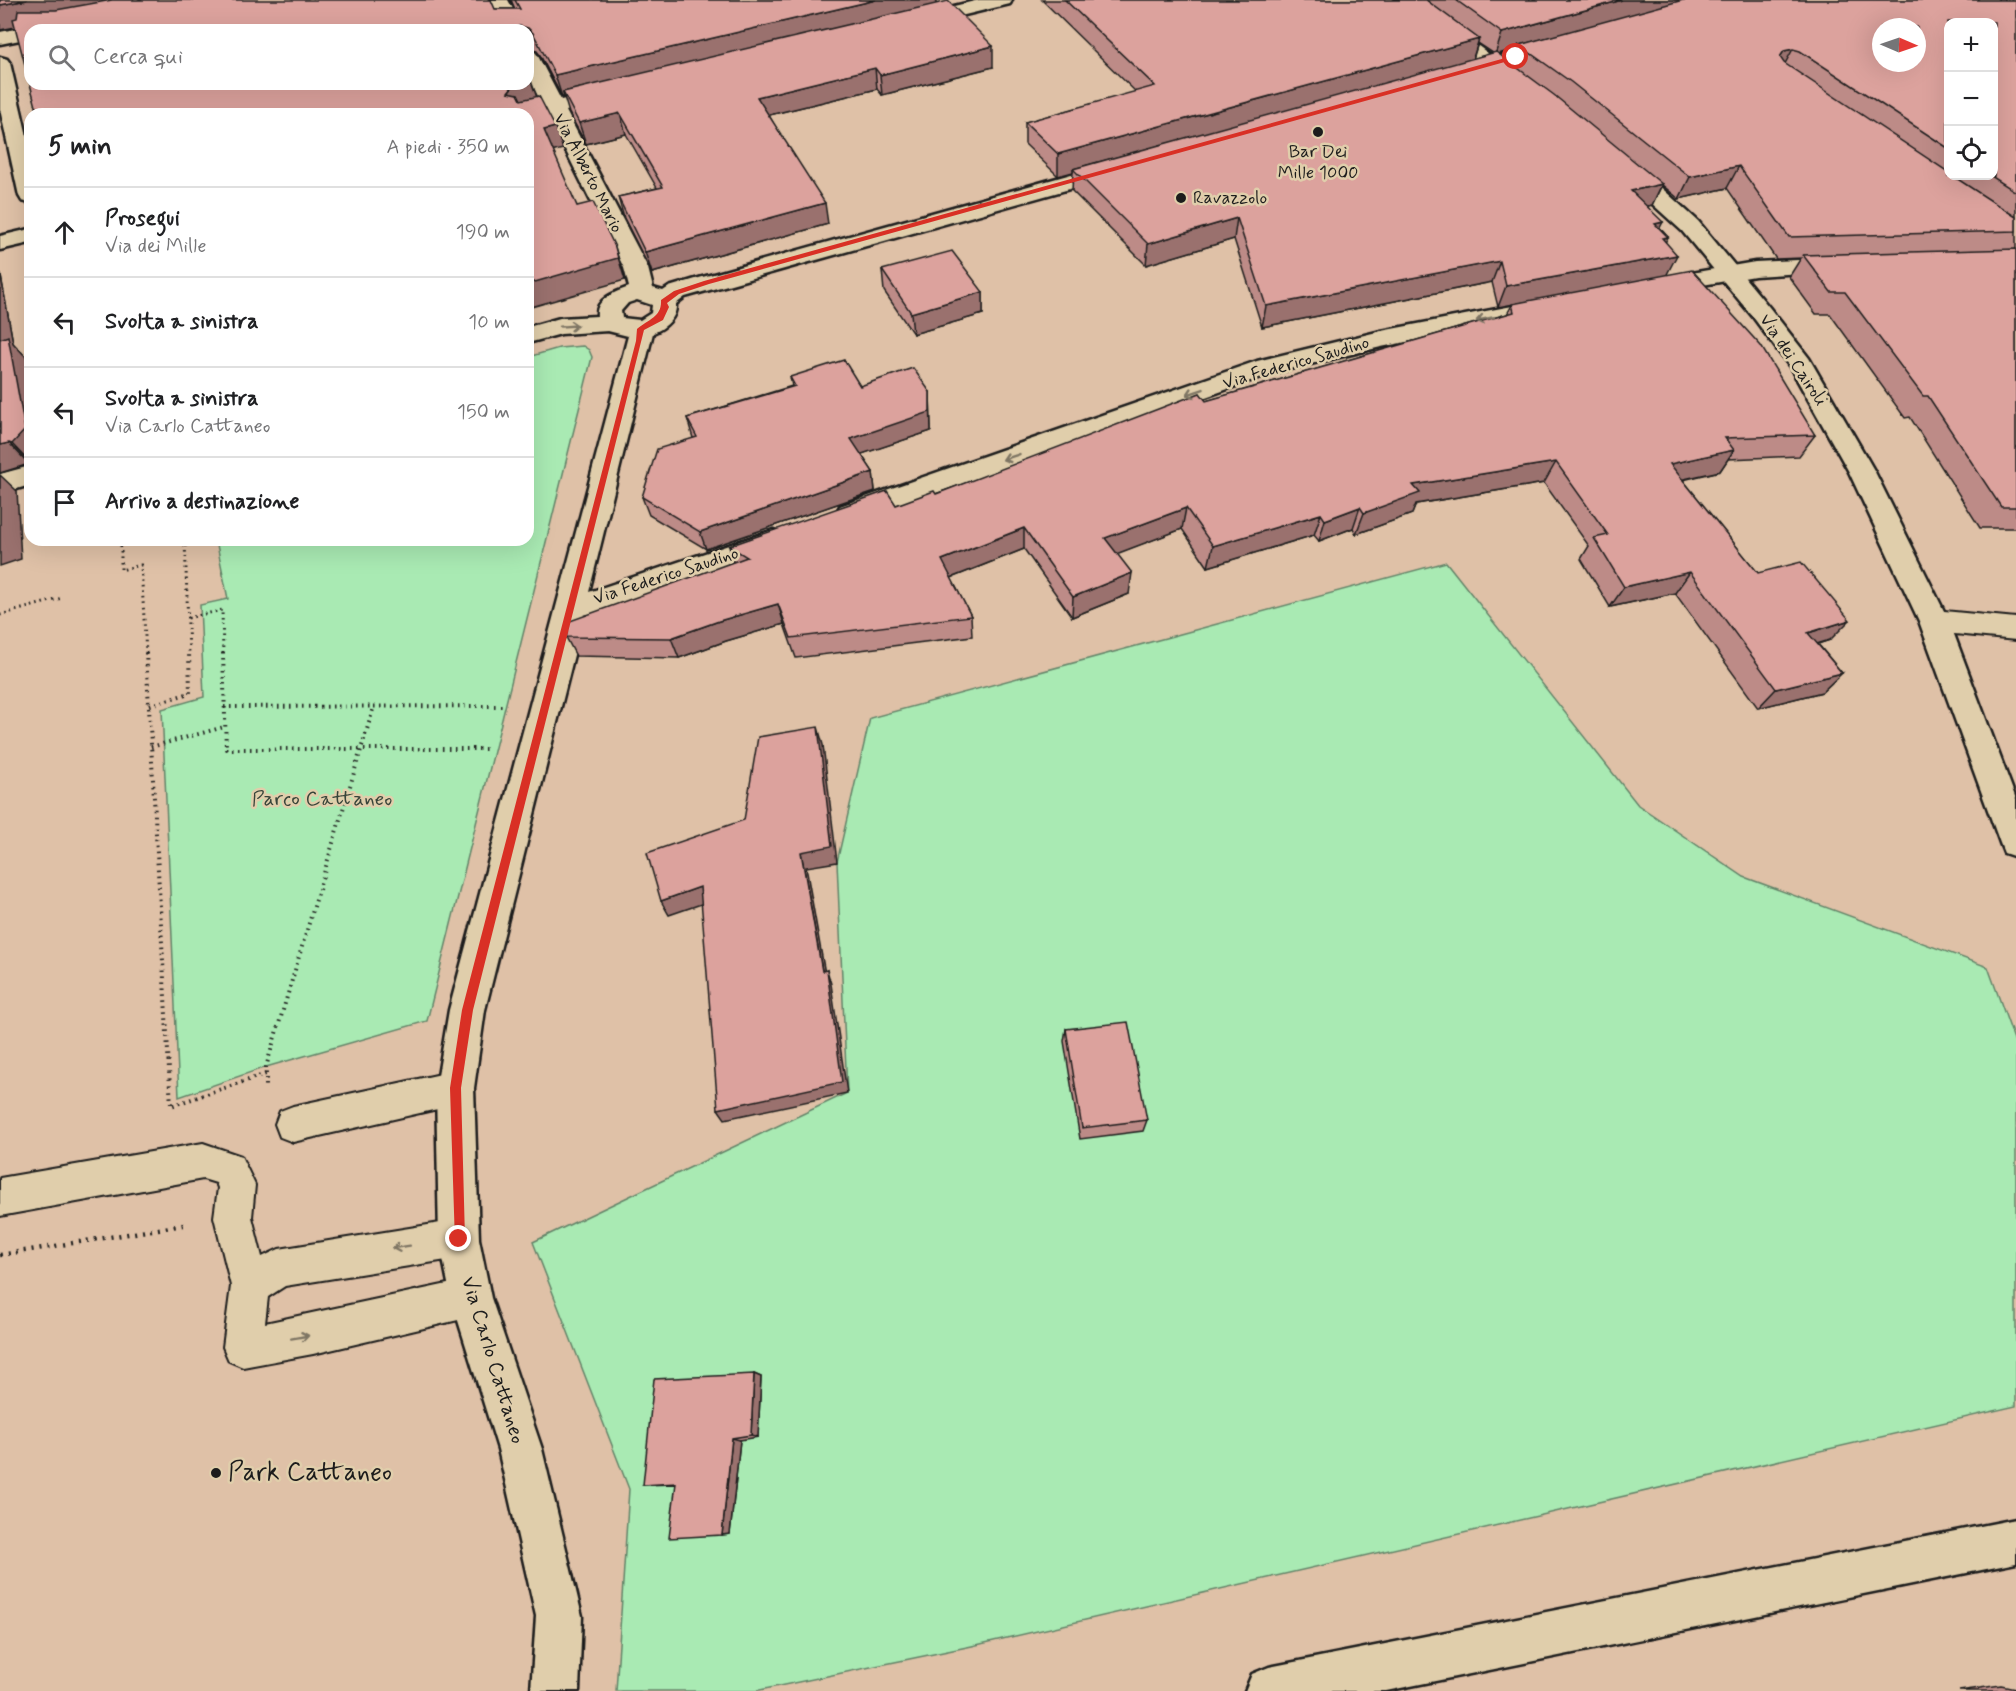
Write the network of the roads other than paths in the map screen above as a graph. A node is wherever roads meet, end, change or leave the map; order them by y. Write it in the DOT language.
graph roads {
  1 [pos="499,0"];
  2 [pos="1003,0"];
  3 [pos="1404,0"];
  4 [pos="511,24"];
  5 [pos="899,25"];
  6 [pos="24,33"];
  7 [pos="0,38"];
  8 [pos="1576,40"];
  9 [pos="0,63"];
  10 [pos="1491,64"];
  11 [pos="534,67"];
  12 [pos="1438,79"];
  13 [pos="632,89"];
  14 [pos="1536,97"];
  15 [pos="555,107"];
  16 [pos="534,112"];
  17 [pos="1602,148"];
  18 [pos="1129,165"];
  19 [pos="24,169"];
  20 [pos="24,237"];
  21 [pos="0,243"];
  22 [pos="1863,264"];
  23 [pos="1729,273"];
  24 [pos="1635,290"];
  25 [pos="652,298"];
  26 [pos="1566,304"];
  27 [pos="626,326"];
  28 [pos="534,333"];
  29 [pos="24,477"];
  30 [pos="0,483"];
  31 [pos="829,521"];
  32 [pos="796,532"];
  33 [pos="570,604"];
  34 [pos="1934,621"];
  35 [pos="2016,629"];
  36 [pos="2016,843"];
  37 [pos="455,1088"];
  38 [pos="293,1124"];
  39 [pos="0,1197"];
  40 [pos="459,1239"];
  41 [pos="250,1286"];
  42 [pos="471,1298"];
  43 [pos="2016,1541"];
  44 [pos="555,1691"];
  45 [pos="1269,1691"];
  1 -- 4 [label="street"];
  2 -- 5 [label="street"];
  3 -- 10 [label="street"];
  6 -- 7 [label="street"];
  8 -- 10 [label="street"];
  9 -- 19 [label="street"];
  10 -- 12 [label="street"];
  10 -- 14 [label="street"];
  11 -- 15 [label="street, Via Alberto Mario"];
  13 -- 15 [label="street"];
  15 -- 16 [label="street"];
  15 -- 25 [label="street, Via Alberto Mario"];
  17 -- 23 [label="street, Via dei Cairoli"];
  18 -- 25 [label="street"];
  20 -- 21 [label="street"];
  22 -- 23 [label="street"];
  23 -- 24 [label="street"];
  23 -- 34 [label="street, Via dei Cairoli"];
  25 -- 27 [label="street"];
  25 -- 27 [label="street, Via Carlo Cattaneo"];
  26 -- 31 [label="street, Via Federico Saudino, one-way"];
  28 -- 27 [label="street, one-way"];
  27 -- 33 [label="street, Via Carlo Cattaneo"];
  29 -- 30 [label="street"];
  32 -- 33 [label="street, Via Federico Saudino"];
  33 -- 37 [label="street, Via Carlo Cattaneo"];
  34 -- 35 [label="lane"];
  34 -- 36 [label="street, Via dei Cairoli"];
  37 -- 38 [label="lane"];
  37 -- 40 [label="street, Via Carlo Cattaneo"];
  39 -- 41 [label="lane"];
  40 -- 41 [label="lane, one-way"];
  40 -- 42 [label="street, Via Carlo Cattaneo"];
  41 -- 42 [label="lane, one-way"];
  42 -- 44 [label="street, Via Carlo Cattaneo"];
  43 -- 45 [label="street"];
}
